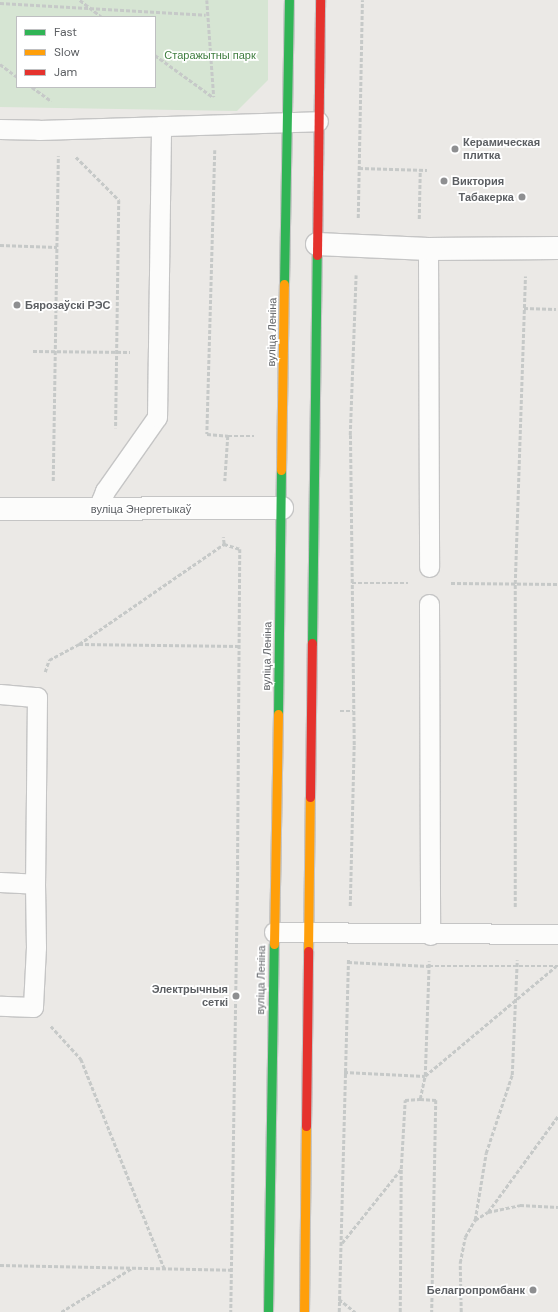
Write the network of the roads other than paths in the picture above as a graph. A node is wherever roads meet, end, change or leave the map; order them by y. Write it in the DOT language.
graph roads {
  1 [pos="289,0"];
  2 [pos="320,0"];
  3 [pos="318,121"];
  4 [pos="288,122"];
  5 [pos="161,126"];
  6 [pos="0,129"];
  7 [pos="313,244"];
  8 [pos="558,248"];
  9 [pos="424,249"];
  10 [pos="286,508"];
  11 [pos="0,510"];
  12 [pos="100,510"];
  13 [pos="429,567"];
  14 [pos="429,604"];
  15 [pos="0,694"];
  16 [pos="0,882"];
  17 [pos="35,884"];
  18 [pos="274,932"];
  19 [pos="308,934"];
  20 [pos="558,934"];
  21 [pos="430,935"];
  22 [pos="0,1006"];
  23 [pos="268,1312"];
  24 [pos="304,1312"];
  1 -- 4 [label="main road, вуліца Леніна"];
  2 -- 3 [label="main road"];
  3 -- 4 [label="lane"];
  3 -- 7 [label="main road"];
  4 -- 5 [label="lane"];
  4 -- 10 [label="main road, вуліца Леніна"];
  5 -- 6 [label="lane"];
  5 -- 12 [label="lane"];
  7 -- 9 [label="street"];
  7 -- 19 [label="main road"];
  8 -- 9 [label="street"];
  9 -- 13 [label="lane"];
  10 -- 12 [label="street, вуліца Энергетыкаў"];
  10 -- 18 [label="main road, вуліца Леніна"];
  11 -- 12 [label="street, вуліца Энергетыкаў"];
  14 -- 21 [label="lane"];
  15 -- 17 [label="lane"];
  16 -- 17 [label="lane"];
  17 -- 22 [label="lane"];
  18 -- 19 [label="lane"];
  18 -- 23 [label="main road, вуліца Леніна"];
  19 -- 21 [label="lane"];
  19 -- 24 [label="main road"];
  20 -- 21 [label="lane"];
}
